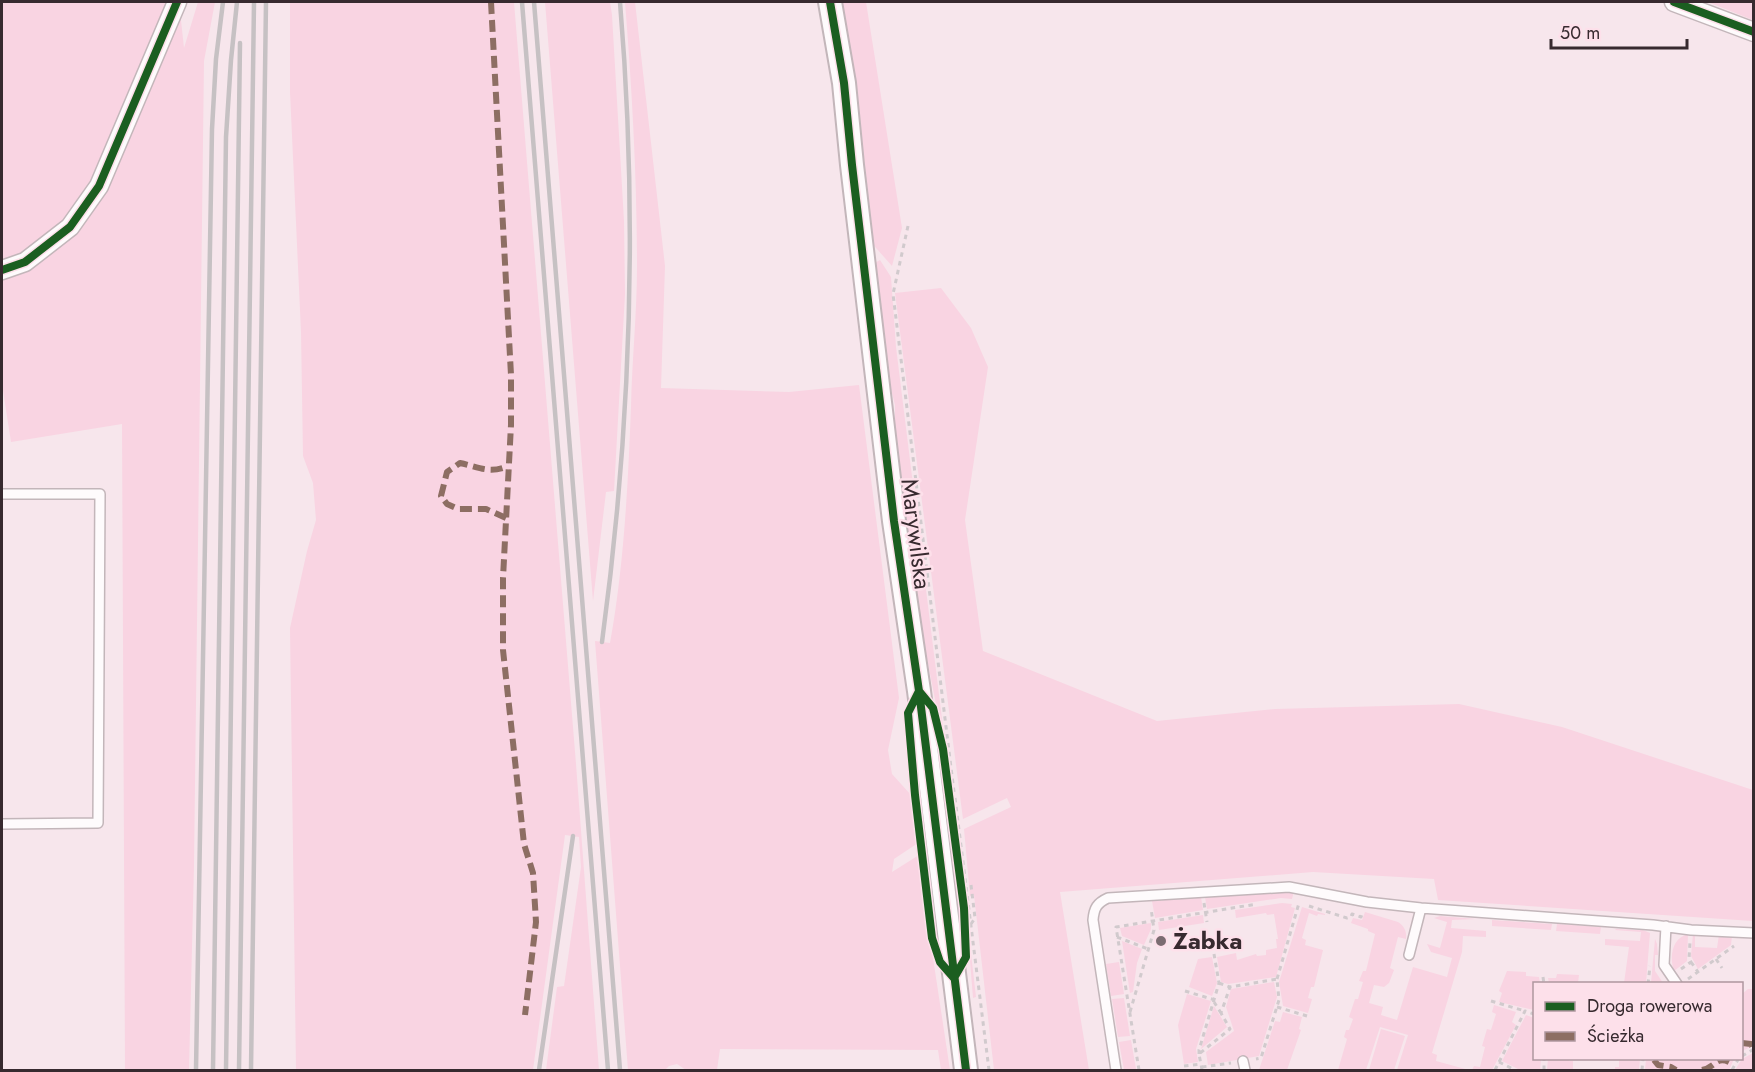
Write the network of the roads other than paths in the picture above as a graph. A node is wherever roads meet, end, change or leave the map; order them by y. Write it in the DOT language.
graph roads {
  1 [pos="177,2"];
  2 [pos="830,2"];
  3 [pos="1674,2"];
  4 [pos="1754,32"];
  5 [pos="2,270"];
  6 [pos="2,494"];
  7 [pos="2,824"];
  8 [pos="1421,908"];
  9 [pos="1666,926"];
  10 [pos="1754,933"];
  11 [pos="1409,955"];
  12 [pos="1676,982"];
  13 [pos="966,1071"];
  14 [pos="1116,1071"];
  1 -- 5 [label="street"];
  2 -- 13 [label="street, Marywilska"];
  3 -- 4 [label="street"];
  6 -- 7 [label="lane"];
  8 -- 9 [label="lane"];
  8 -- 11 [label="lane"];
  8 -- 14 [label="lane"];
  9 -- 10 [label="lane"];
  9 -- 12 [label="lane"];
}
